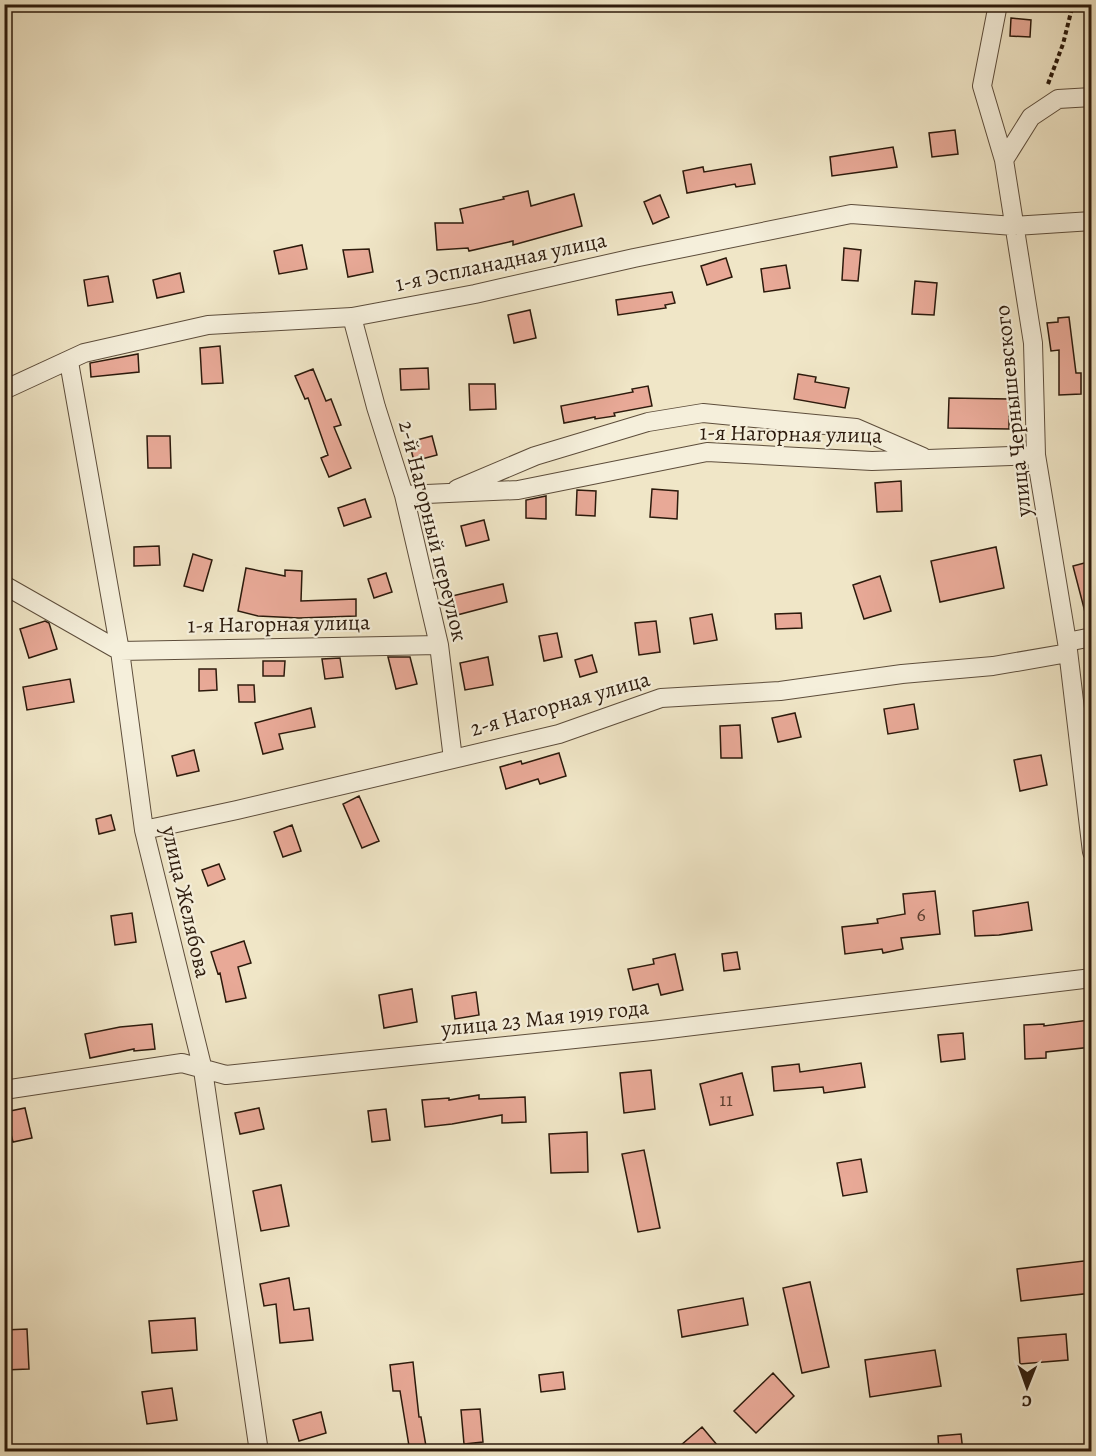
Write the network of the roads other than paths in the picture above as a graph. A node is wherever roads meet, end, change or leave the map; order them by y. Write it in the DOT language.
graph roads {
  1 [pos="998,4"];
  2 [pos="1092,97"];
  3 [pos="1004,160"];
  4 [pos="1092,221"];
  5 [pos="1014,226"];
  6 [pos="352,317"];
  7 [pos="69,362"];
  8 [pos="4,390"];
  9 [pos="1036,455"];
  10 [pos="928,459"];
  11 [pos="446,493"];
  12 [pos="404,495"];
  13 [pos="4,585"];
  14 [pos="1092,637"];
  15 [pos="439,645"];
  16 [pos="1067,647"];
  17 [pos="120,651"];
  18 [pos="1085,746"];
  19 [pos="453,759"];
  20 [pos="144,830"];
  21 [pos="1092,852"];
  22 [pos="1092,978"];
  23 [pos="203,1070"];
  24 [pos="4,1090"];
  25 [pos="259,1452"];
  1 -- 3 [label="street, улица Чернышевского"];
  2 -- 3 [label="street"];
  3 -- 5 [label="street, улица Чернышевского"];
  4 -- 5 [label="street, 1-я Эспланадная улица"];
  5 -- 6 [label="street, 1-я Эспланадная улица"];
  5 -- 9 [label="street, улица Чернышевского"];
  6 -- 7 [label="street, 1-я Эспланадная улица"];
  6 -- 12 [label="street, 2-й Нагорный переулок"];
  7 -- 8 [label="street, 1-я Эспланадная улица"];
  7 -- 17 [label="street, улица Желябова"];
  9 -- 10 [label="street, 1-я Нагорная улица"];
  9 -- 16 [label="street, улица Чернышевского"];
  10 -- 11 [label="street, 1-я Нагорная улица"];
  10 -- 11 [label="street"];
  11 -- 12 [label="street, 1-я Нагорная улица"];
  12 -- 15 [label="street, 2-й Нагорный переулок"];
  13 -- 17 [label="street"];
  14 -- 16 [label="street, 2-я Нагорная улица"];
  15 -- 17 [label="street, 1-я Нагорная улица"];
  15 -- 19 [label="street, 2-й Нагорный переулок"];
  16 -- 18 [label="street, улица Чернышевского"];
  16 -- 19 [label="street, 2-я Нагорная улица"];
  17 -- 20 [label="street, улица Желябова"];
  18 -- 21 [label="street, улица Чернышевского"];
  19 -- 20 [label="street, 2-я Нагорная улица"];
  20 -- 23 [label="street, улица Желябова"];
  22 -- 23 [label="street, улица 23 Мая 1919 года"];
  23 -- 24 [label="street, улица 23 Мая 1919 года"];
  23 -- 25 [label="street, улица Желябова"];
}
